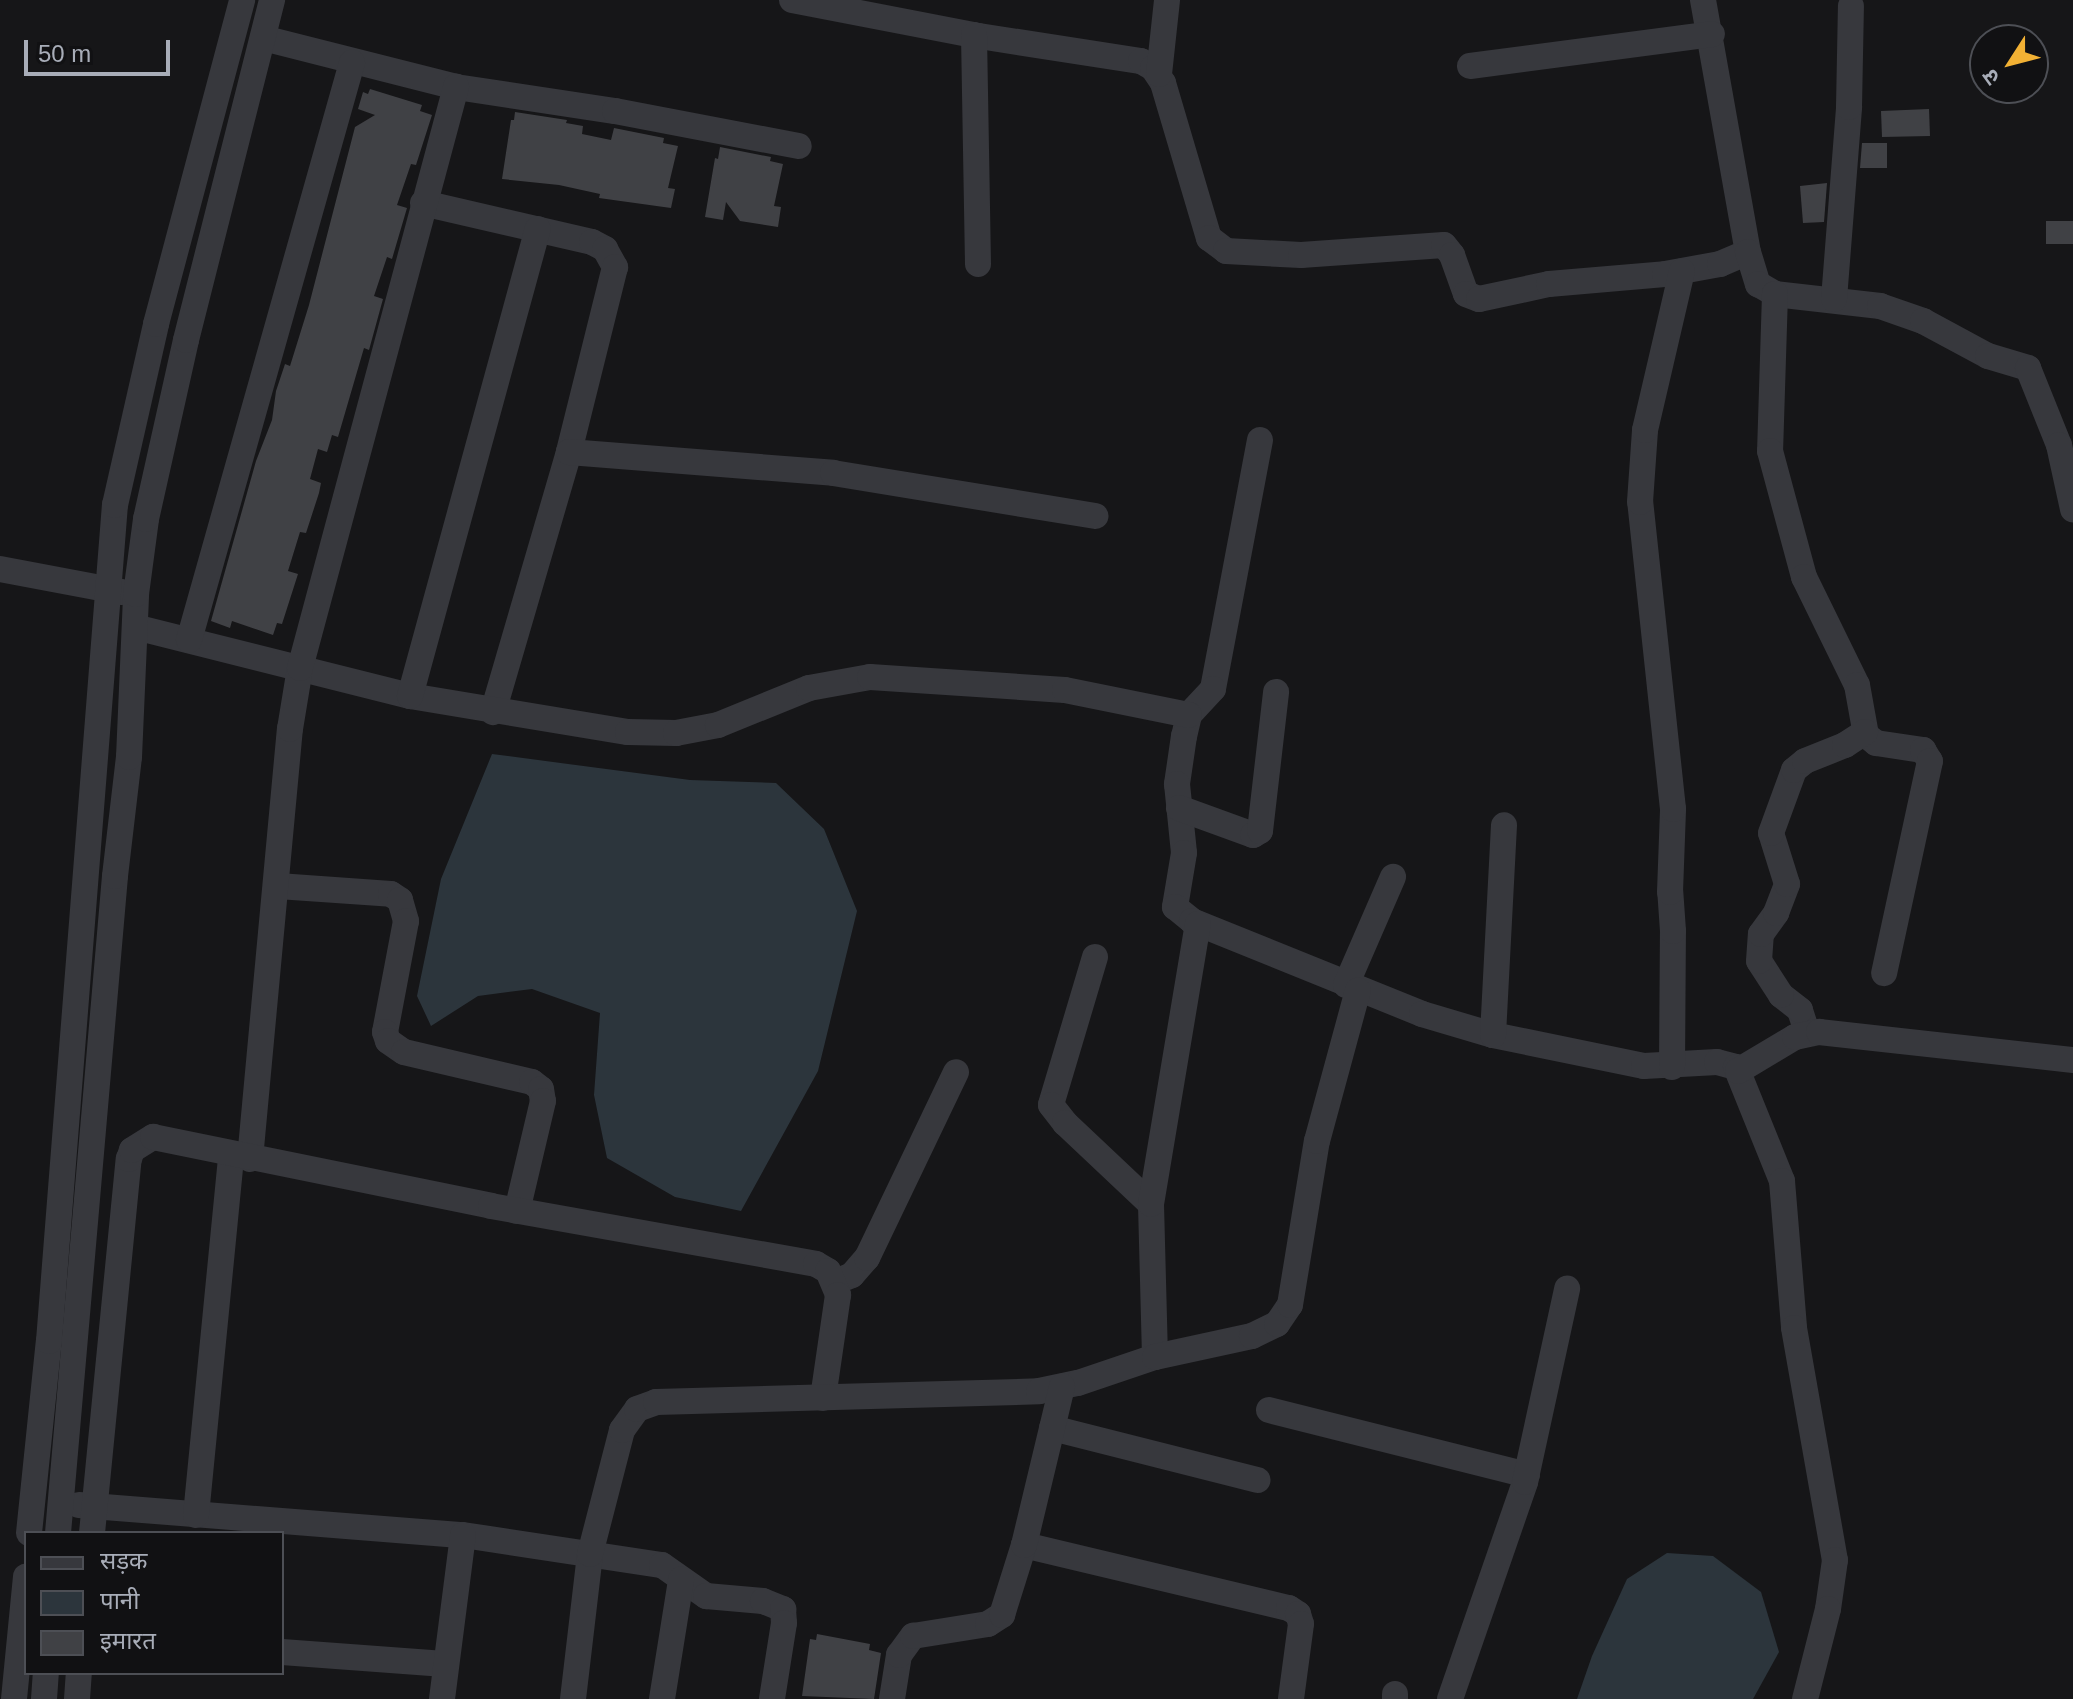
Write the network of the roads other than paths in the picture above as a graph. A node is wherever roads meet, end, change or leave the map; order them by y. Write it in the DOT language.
graph roads {
  1 [pos="242,0"];
  2 [pos="272,0"];
  3 [pos="792,0"];
  4 [pos="1167,0"];
  5 [pos="1703,0"];
  6 [pos="1851,6"];
  7 [pos="1712,34"];
  8 [pos="974,35"];
  9 [pos="263,38"];
  10 [pos="352,63"];
  11 [pos="1470,66"];
  12 [pos="1159,74"];
  13 [pos="456,87"];
  14 [pos="799,146"];
  15 [pos="423,203"];
  16 [pos="538,229"];
  17 [pos="1748,252"];
  18 [pos="978,264"];
  19 [pos="1682,271"];
  20 [pos="1775,294"];
  21 [pos="1834,299"];
  22 [pos="1260,440"];
  23 [pos="569,452"];
  24 [pos="2073,509"];
  25 [pos="1095,516"];
  26 [pos="0,569"];
  27 [pos="106,590"];
  28 [pos="136,594"];
  29 [pos="135,627"];
  30 [pos="189,640"];
  31 [pos="300,668"];
  32 [pos="1276,692"];
  33 [pos="410,696"];
  34 [pos="493,712"];
  35 [pos="1189,715"];
  36 [pos="1865,732"];
  37 [pos="1179,808"];
  38 [pos="1504,825"];
  39 [pos="1393,877"];
  40 [pos="278,886"];
  41 [pos="1198,924"];
  42 [pos="1095,957"];
  43 [pos="1884,973"];
  44 [pos="1352,988"];
  45 [pos="1807,1032"];
  46 [pos="1493,1035"];
  47 [pos="2073,1060"];
  48 [pos="1672,1067"];
  49 [pos="1738,1071"];
  50 [pos="956,1072"];
  51 [pos="241,1157"];
  52 [pos="1151,1204"];
  53 [pos="517,1211"];
  54 [pos="835,1282"];
  55 [pos="1567,1289"];
  56 [pos="1155,1357"];
  57 [pos="1062,1387"];
  58 [pos="823,1398"];
  59 [pos="1269,1410"];
  60 [pos="1052,1428"];
  61 [pos="1527,1475"];
  62 [pos="1258,1480"];
  63 [pos="32,1498"];
  64 [pos="60,1503"];
  65 [pos="94,1506"];
  66 [pos="196,1515"];
  67 [pos="29,1531"];
  68 [pos="58,1531"];
  69 [pos="92,1531"];
  70 [pos="463,1535"];
  71 [pos="1024,1545"];
  72 [pos="590,1554"];
  73 [pos="681,1580"];
  74 [pos="24,1597"];
  75 [pos="284,1652"];
  76 [pos="445,1664"];
  77 [pos="46,1675"];
  78 [pos="79,1675"];
  79 [pos="14,1699"];
  80 [pos="44,1699"];
  81 [pos="77,1699"];
  82 [pos="442,1699"];
  83 [pos="573,1699"];
  84 [pos="662,1699"];
  85 [pos="772,1699"];
  86 [pos="892,1699"];
  87 [pos="1291,1699"];
  88 [pos="1450,1699"];
  89 [pos="1805,1699"];
  1 -- 27 [label="street"];
  2 -- 9 [label="street"];
  3 -- 8 [label="street"];
  4 -- 12 [label="street"];
  5 -- 7 [label="street"];
  6 -- 21 [label="street"];
  7 -- 11 [label="street"];
  7 -- 17 [label="street"];
  8 -- 12 [label="street"];
  8 -- 18 [label="street"];
  9 -- 10 [label="street"];
  9 -- 28 [label="street"];
  10 -- 13 [label="street"];
  10 -- 30 [label="street"];
  12 -- 19 [label="street"];
  13 -- 14 [label="street"];
  13 -- 15 [label="street"];
  15 -- 16 [label="street"];
  15 -- 31 [label="street"];
  16 -- 23 [label="street"];
  16 -- 33 [label="street"];
  17 -- 19 [label="street"];
  17 -- 20 [label="street"];
  19 -- 48 [label="street"];
  20 -- 21 [label="street"];
  20 -- 36 [label="street"];
  21 -- 24 [label="street"];
  22 -- 35 [label="street"];
  23 -- 25 [label="street"];
  23 -- 34 [label="street"];
  26 -- 27 [label="street"];
  27 -- 28 [label="street"];
  27 -- 63 [label="street"];
  28 -- 29 [label="street"];
  29 -- 30 [label="street"];
  29 -- 64 [label="street"];
  30 -- 31 [label="street"];
  31 -- 33 [label="street"];
  31 -- 40 [label="street"];
  32 -- 37 [label="street"];
  33 -- 34 [label="street"];
  34 -- 35 [label="street"];
  35 -- 37 [label="street"];
  36 -- 43 [label="street"];
  36 -- 45 [label="street"];
  37 -- 41 [label="street"];
  38 -- 46 [label="street"];
  39 -- 44 [label="street"];
  40 -- 51 [label="street"];
  40 -- 53 [label="street"];
  41 -- 44 [label="street"];
  41 -- 52 [label="street"];
  42 -- 52 [label="street"];
  44 -- 46 [label="street"];
  44 -- 56 [label="street"];
  45 -- 47 [label="street"];
  45 -- 49 [label="street"];
  46 -- 48 [label="street"];
  48 -- 49 [label="street"];
  49 -- 89 [label="street"];
  50 -- 54 [label="street"];
  51 -- 53 [label="street"];
  51 -- 65 [label="street"];
  51 -- 66 [label="street"];
  52 -- 56 [label="street"];
  53 -- 54 [label="street"];
  54 -- 58 [label="street"];
  55 -- 61 [label="street"];
  56 -- 57 [label="street"];
  57 -- 58 [label="street"];
  57 -- 60 [label="street"];
  58 -- 72 [label="street"];
  59 -- 61 [label="street"];
  60 -- 62 [label="street"];
  60 -- 71 [label="street"];
  61 -- 88 [label="street"];
  63 -- 64 [label="street"];
  63 -- 67 [label="street"];
  64 -- 65 [label="street"];
  64 -- 68 [label="street"];
  65 -- 66 [label="street"];
  65 -- 69 [label="street"];
  66 -- 70 [label="street"];
  70 -- 72 [label="street"];
  70 -- 76 [label="street"];
  71 -- 86 [label="street"];
  71 -- 87 [label="street"];
  72 -- 73 [label="street"];
  72 -- 83 [label="street"];
  73 -- 84 [label="street"];
  73 -- 85 [label="street"];
  74 -- 79 [label="street"];
  75 -- 76 [label="street"];
  76 -- 82 [label="street"];
  77 -- 80 [label="street"];
  78 -- 81 [label="street"];
}
